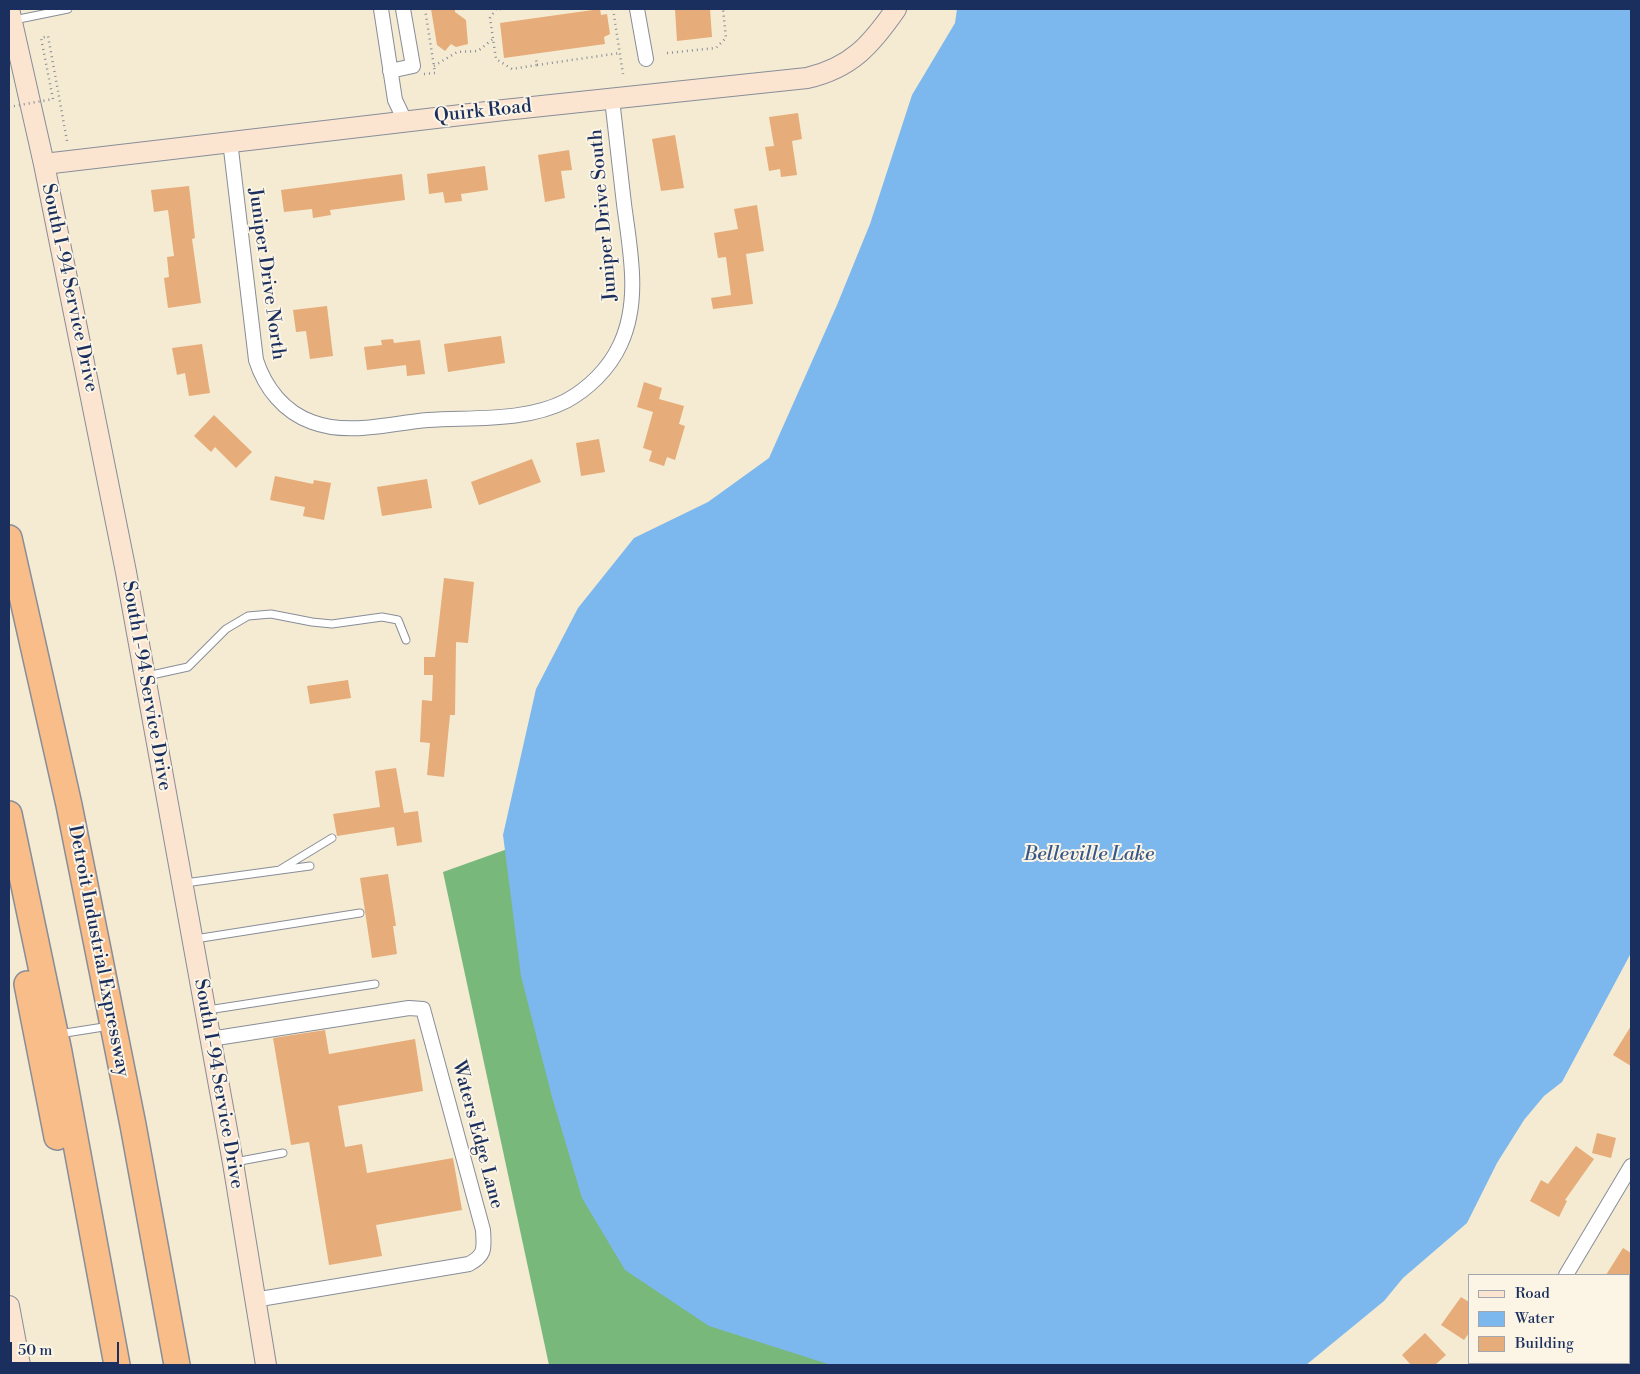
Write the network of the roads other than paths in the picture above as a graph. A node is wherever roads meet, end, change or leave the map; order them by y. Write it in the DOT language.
graph roads {
  1 [pos="68,9"];
  2 [pos="380,9"];
  3 [pos="403,9"];
  4 [pos="638,9"];
  5 [pos="896,9"];
  6 [pos="10,15"];
  7 [pos="646,59"];
  8 [pos="390,71"];
  9 [pos="612,99"];
  10 [pos="406,121"];
  11 [pos="230,142"];
  12 [pos="44,164"];
  13 [pos="426,420"];
  14 [pos="9,538"];
  15 [pos="406,640"];
  16 [pos="144,676"];
  17 [pos="9,814"];
  18 [pos="332,838"];
  19 [pos="310,866"];
  20 [pos="279,871"];
  21 [pos="182,884"];
  22 [pos="9,894"];
  23 [pos="360,913"];
  24 [pos="192,940"];
  25 [pos="375,984"];
  26 [pos="205,1011"];
  27 [pos="113,1025"];
  28 [pos="55,1035"];
  29 [pos="210,1039"];
  30 [pos="283,1153"];
  31 [pos="233,1163"];
  32 [pos="1631,1166"];
  33 [pos="1567,1274"];
  34 [pos="254,1300"];
  35 [pos="9,1306"];
  36 [pos="20,1365"];
  37 [pos="99,1365"];
  38 [pos="117,1365"];
  39 [pos="177,1365"];
  40 [pos="266,1365"];
  1 -- 6 [label="lane"];
  2 -- 8 [label="street"];
  3 -- 8 [label="street"];
  4 -- 7 [label="street"];
  5 -- 9 [label="street, Quirk Road"];
  6 -- 12 [label="street, South I-94 Service Drive"];
  8 -- 10 [label="street"];
  9 -- 10 [label="street, Quirk Road"];
  9 -- 13 [label="street, Juniper Drive South"];
  10 -- 11 [label="street, Quirk Road"];
  11 -- 12 [label="street, Quirk Road"];
  11 -- 13 [label="street, Juniper Drive North"];
  12 -- 16 [label="street, South I-94 Service Drive"];
  14 -- 27 [label="highway, Detroit Industrial Expressway"];
  15 -- 16 [label="lane"];
  16 -- 21 [label="street, South I-94 Service Drive"];
  17 -- 28 [label="highway"];
  18 -- 20 [label="lane"];
  19 -- 20 [label="lane"];
  20 -- 21 [label="lane"];
  21 -- 24 [label="street, South I-94 Service Drive"];
  22 -- 37 [label="highway"];
  23 -- 24 [label="lane"];
  24 -- 26 [label="street, South I-94 Service Drive"];
  25 -- 26 [label="lane"];
  26 -- 29 [label="street, South I-94 Service Drive"];
  27 -- 28 [label="lane"];
  27 -- 39 [label="highway, Detroit Industrial Expressway"];
  28 -- 38 [label="highway"];
  29 -- 31 [label="street, South I-94 Service Drive"];
  29 -- 34 [label="street, Waters Edge Lane"];
  30 -- 31 [label="lane"];
  31 -- 34 [label="street, South I-94 Service Drive"];
  32 -- 33 [label="street"];
  34 -- 40 [label="street, South I-94 Service Drive"];
  35 -- 36 [label="street"];
}
